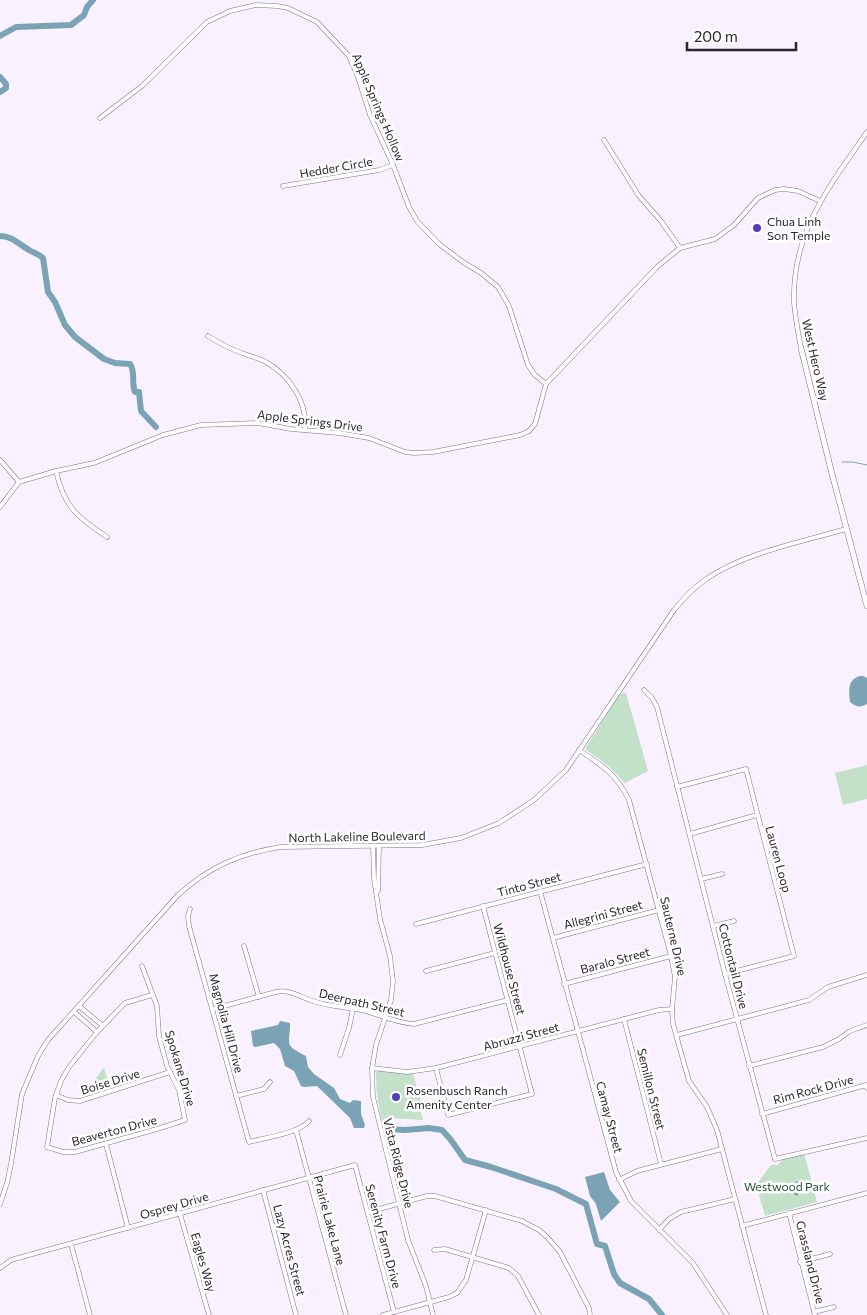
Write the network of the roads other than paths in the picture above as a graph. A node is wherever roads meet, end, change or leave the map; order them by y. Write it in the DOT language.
graph roads {
  1 [pos="100,118"];
  2 [pos="867,132"];
  3 [pos="604,140"];
  4 [pos="393,165"];
  5 [pos="283,186"];
  6 [pos="820,201"];
  7 [pos="680,248"];
  8 [pos="208,336"];
  9 [pos="801,348"];
  10 [pos="546,384"];
  11 [pos="305,430"];
  12 [pos="0,460"];
  13 [pos="56,471"];
  14 [pos="19,482"];
  15 [pos="0,507"];
  16 [pos="846,529"];
  17 [pos="106,537"];
  18 [pos="867,606"];
  19 [pos="644,690"];
  20 [pos="580,750"];
  21 [pos="677,786"];
  22 [pos="757,815"];
  23 [pos="690,834"];
  24 [pos="373,846"];
  25 [pos="379,846"];
  26 [pos="647,864"];
  27 [pos="722,874"];
  28 [pos="701,879"];
  29 [pos="540,891"];
  30 [pos="377,895"];
  31 [pos="483,906"];
  32 [pos="190,909"];
  33 [pos="659,910"];
  34 [pos="734,921"];
  35 [pos="416,924"];
  36 [pos="713,926"];
  37 [pos="553,938"];
  38 [pos="244,946"];
  39 [pos="495,953"];
  40 [pos="671,956"];
  41 [pos="142,966"];
  42 [pos="426,971"];
  43 [pos="725,974"];
  44 [pos="867,975"];
  45 [pos="564,984"];
  46 [pos="152,995"];
  47 [pos="259,997"];
  48 [pos="508,1000"];
  49 [pos="79,1006"];
  50 [pos="213,1009"];
  51 [pos="353,1009"];
  52 [pos="672,1009"];
  53 [pos="74,1012"];
  54 [pos="386,1018"];
  55 [pos="624,1019"];
  56 [pos="737,1019"];
  57 [pos="867,1025"];
  58 [pos="102,1026"];
  59 [pos="577,1031"];
  60 [pos="97,1032"];
  61 [pos="677,1035"];
  62 [pos="520,1046"];
  63 [pos="340,1055"];
  64 [pos="750,1066"];
  65 [pos="372,1068"];
  66 [pos="436,1068"];
  67 [pos="170,1072"];
  68 [pos="270,1082"];
  69 [pos="867,1088"];
  70 [pos="56,1095"];
  71 [pos="236,1096"];
  72 [pos="762,1114"];
  73 [pos="185,1120"];
  74 [pos="309,1121"];
  75 [pos="296,1130"];
  76 [pos="867,1138"];
  77 [pos="106,1144"];
  78 [pos="722,1149"];
  79 [pos="661,1164"];
  80 [pos="355,1165"];
  81 [pos="309,1178"];
  82 [pos="619,1180"];
  83 [pos="264,1190"];
  84 [pos="867,1192"];
  85 [pos="735,1199"];
  86 [pos="399,1203"];
  87 [pos="0,1204"];
  88 [pos="486,1210"];
  89 [pos="368,1212"];
  90 [pos="789,1213"];
  91 [pos="180,1214"];
  92 [pos="742,1226"];
  93 [pos="128,1228"];
  94 [pos="659,1230"];
  95 [pos="71,1244"];
  96 [pos="434,1250"];
  97 [pos="830,1254"];
  98 [pos="472,1257"];
  99 [pos="800,1262"];
  100 [pos="0,1268"];
  101 [pos="430,1301"];
  102 [pos="834,1307"];
  103 [pos="394,1312"];
  104 [pos="590,1314"];
  105 [pos="814,1314"];
  106 [pos="90,1315"];
  107 [pos="209,1315"];
  108 [pos="296,1315"];
  109 [pos="346,1315"];
  110 [pos="383,1315"];
  111 [pos="433,1315"];
  112 [pos="539,1315"];
  113 [pos="726,1315"];
  114 [pos="765,1315"];
  1 -- 4 [label="street, Apple Springs Hollow"];
  2 -- 6 [label="street, West Hero Way"];
  3 -- 7 [label="street"];
  4 -- 5 [label="street, Hedder Circle"];
  4 -- 10 [label="street, Apple Springs Hollow"];
  6 -- 7 [label="street, Apple Springs Drive"];
  6 -- 9 [label="street, West Hero Way"];
  7 -- 10 [label="street, Apple Springs Drive"];
  8 -- 11 [label="street"];
  9 -- 16 [label="main road, West Hero Way"];
  10 -- 11 [label="street, Apple Springs Drive"];
  11 -- 13 [label="street, Apple Springs Drive"];
  12 -- 14 [label="street"];
  13 -- 14 [label="street, Apple Springs Drive"];
  13 -- 17 [label="street"];
  14 -- 15 [label="street"];
  16 -- 18 [label="main road, West Hero Way"];
  16 -- 20 [label="street, North Lakeline Boulevard"];
  19 -- 21 [label="street, Cottontail Drive"];
  20 -- 25 [label="street, North Lakeline Boulevard"];
  20 -- 26 [label="street, Sauterne Drive"];
  21 -- 22 [label="street, Lauren Loop"];
  21 -- 23 [label="street, Cottontail Drive"];
  22 -- 23 [label="street"];
  22 -- 43 [label="street, Lauren Loop"];
  23 -- 28 [label="street, Cottontail Drive"];
  24 -- 25 [label="street, North Lakeline Boulevard"];
  24 -- 30 [label="street, Vista Ridge Drive"];
  24 -- 49 [label="street, North Lakeline Boulevard"];
  25 -- 30 [label="street, Vista Ridge Drive"];
  26 -- 29 [label="street, Tinto Street"];
  26 -- 33 [label="street, Sauterne Drive"];
  27 -- 28 [label="street"];
  28 -- 36 [label="street, Cottontail Drive"];
  29 -- 31 [label="street, Tinto Street"];
  29 -- 37 [label="street, Camay Street"];
  30 -- 54 [label="street, Vista Ridge Drive"];
  31 -- 35 [label="street, Tinto Street"];
  31 -- 39 [label="street, Wildhouse Street"];
  32 -- 50 [label="street, Magnolia Hill Drive"];
  33 -- 37 [label="street, Allegrini Street"];
  33 -- 40 [label="street, Sauterne Drive"];
  34 -- 36 [label="street"];
  36 -- 43 [label="street, Cottontail Drive"];
  37 -- 45 [label="street, Camay Street"];
  38 -- 47 [label="street"];
  39 -- 42 [label="street"];
  39 -- 48 [label="street, Wildhouse Street"];
  40 -- 45 [label="street, Baralo Street"];
  40 -- 52 [label="street, Sauterne Drive"];
  41 -- 46 [label="street, Spokane Drive"];
  43 -- 56 [label="street, Cottontail Drive"];
  44 -- 56 [label="street"];
  45 -- 59 [label="street, Camay Street"];
  46 -- 58 [label="street"];
  46 -- 67 [label="street, Spokane Drive"];
  47 -- 50 [label="street, Deerpath Street"];
  47 -- 51 [label="street, Deerpath Street"];
  48 -- 54 [label="street, Deerpath Street"];
  48 -- 62 [label="street, Wildhouse Street"];
  49 -- 53 [label="street, North Lakeline Boulevard"];
  49 -- 58 [label="street"];
  50 -- 71 [label="street, Magnolia Hill Drive"];
  51 -- 54 [label="street, Deerpath Street"];
  51 -- 63 [label="street"];
  52 -- 55 [label="street, Abruzzi Street"];
  52 -- 61 [label="street, Sauterne Drive"];
  53 -- 60 [label="street"];
  53 -- 87 [label="street, North Lakeline Boulevard"];
  54 -- 65 [label="street, Vista Ridge Drive"];
  55 -- 59 [label="street, Abruzzi Street"];
  55 -- 79 [label="street, Semillon Street"];
  56 -- 61 [label="street"];
  56 -- 64 [label="street, Cottontail Drive"];
  57 -- 64 [label="street"];
  58 -- 60 [label="street"];
  59 -- 62 [label="street, Abruzzi Street"];
  59 -- 82 [label="street, Camay Street"];
  60 -- 70 [label="street"];
  61 -- 78 [label="street, Sauterne Drive"];
  62 -- 66 [label="street, Abruzzi Street"];
  62 -- 66 [label="street, Wildhouse Street"];
  64 -- 72 [label="street, Cottontail Drive"];
  65 -- 66 [label="street, Abruzzi Street"];
  65 -- 86 [label="street, Vista Ridge Drive"];
  67 -- 70 [label="street, Boise Drive"];
  67 -- 73 [label="street, Spokane Drive"];
  68 -- 71 [label="street"];
  69 -- 72 [label="street, Rim Rock Drive"];
  70 -- 77 [label="street, Beaverton Drive"];
  71 -- 75 [label="street, Magnolia Hill Drive"];
  72 -- 76 [label="street, Cottontail Drive"];
  73 -- 77 [label="street, Beaverton Drive"];
  74 -- 75 [label="street"];
  75 -- 81 [label="street, Prairie Lake Lane"];
  77 -- 93 [label="street"];
  78 -- 79 [label="street"];
  78 -- 85 [label="street, Sauterne Drive"];
  79 -- 82 [label="street"];
  80 -- 81 [label="street, Osprey Drive"];
  80 -- 89 [label="street, Serenity Farm Drive"];
  81 -- 83 [label="street, Osprey Drive"];
  81 -- 109 [label="street, Prairie Lake Lane"];
  82 -- 94 [label="street, Camay Street"];
  83 -- 91 [label="street, Osprey Drive"];
  83 -- 108 [label="street, Lazy Acres Street"];
  84 -- 90 [label="street"];
  85 -- 92 [label="street, Sauterne Drive"];
  85 -- 94 [label="street"];
  86 -- 88 [label="street"];
  86 -- 89 [label="street"];
  86 -- 101 [label="street, Vista Ridge Drive"];
  88 -- 98 [label="street"];
  88 -- 104 [label="street"];
  89 -- 103 [label="street, Serenity Farm Drive"];
  90 -- 92 [label="street"];
  90 -- 99 [label="street, Grassland Drive"];
  91 -- 93 [label="street, Osprey Drive"];
  91 -- 107 [label="street, Eagles Way"];
  92 -- 114 [label="street, Sauterne Drive"];
  93 -- 95 [label="street, Osprey Drive"];
  94 -- 113 [label="street, Camay Street"];
  95 -- 100 [label="street, Osprey Drive"];
  95 -- 106 [label="street"];
  96 -- 98 [label="street"];
  97 -- 99 [label="street"];
  98 -- 101 [label="street"];
  98 -- 112 [label="street"];
  99 -- 105 [label="street, Grassland Drive"];
  101 -- 103 [label="street"];
  101 -- 111 [label="street, Vista Ridge Drive"];
  102 -- 105 [label="street"];
  103 -- 110 [label="street"];
}
